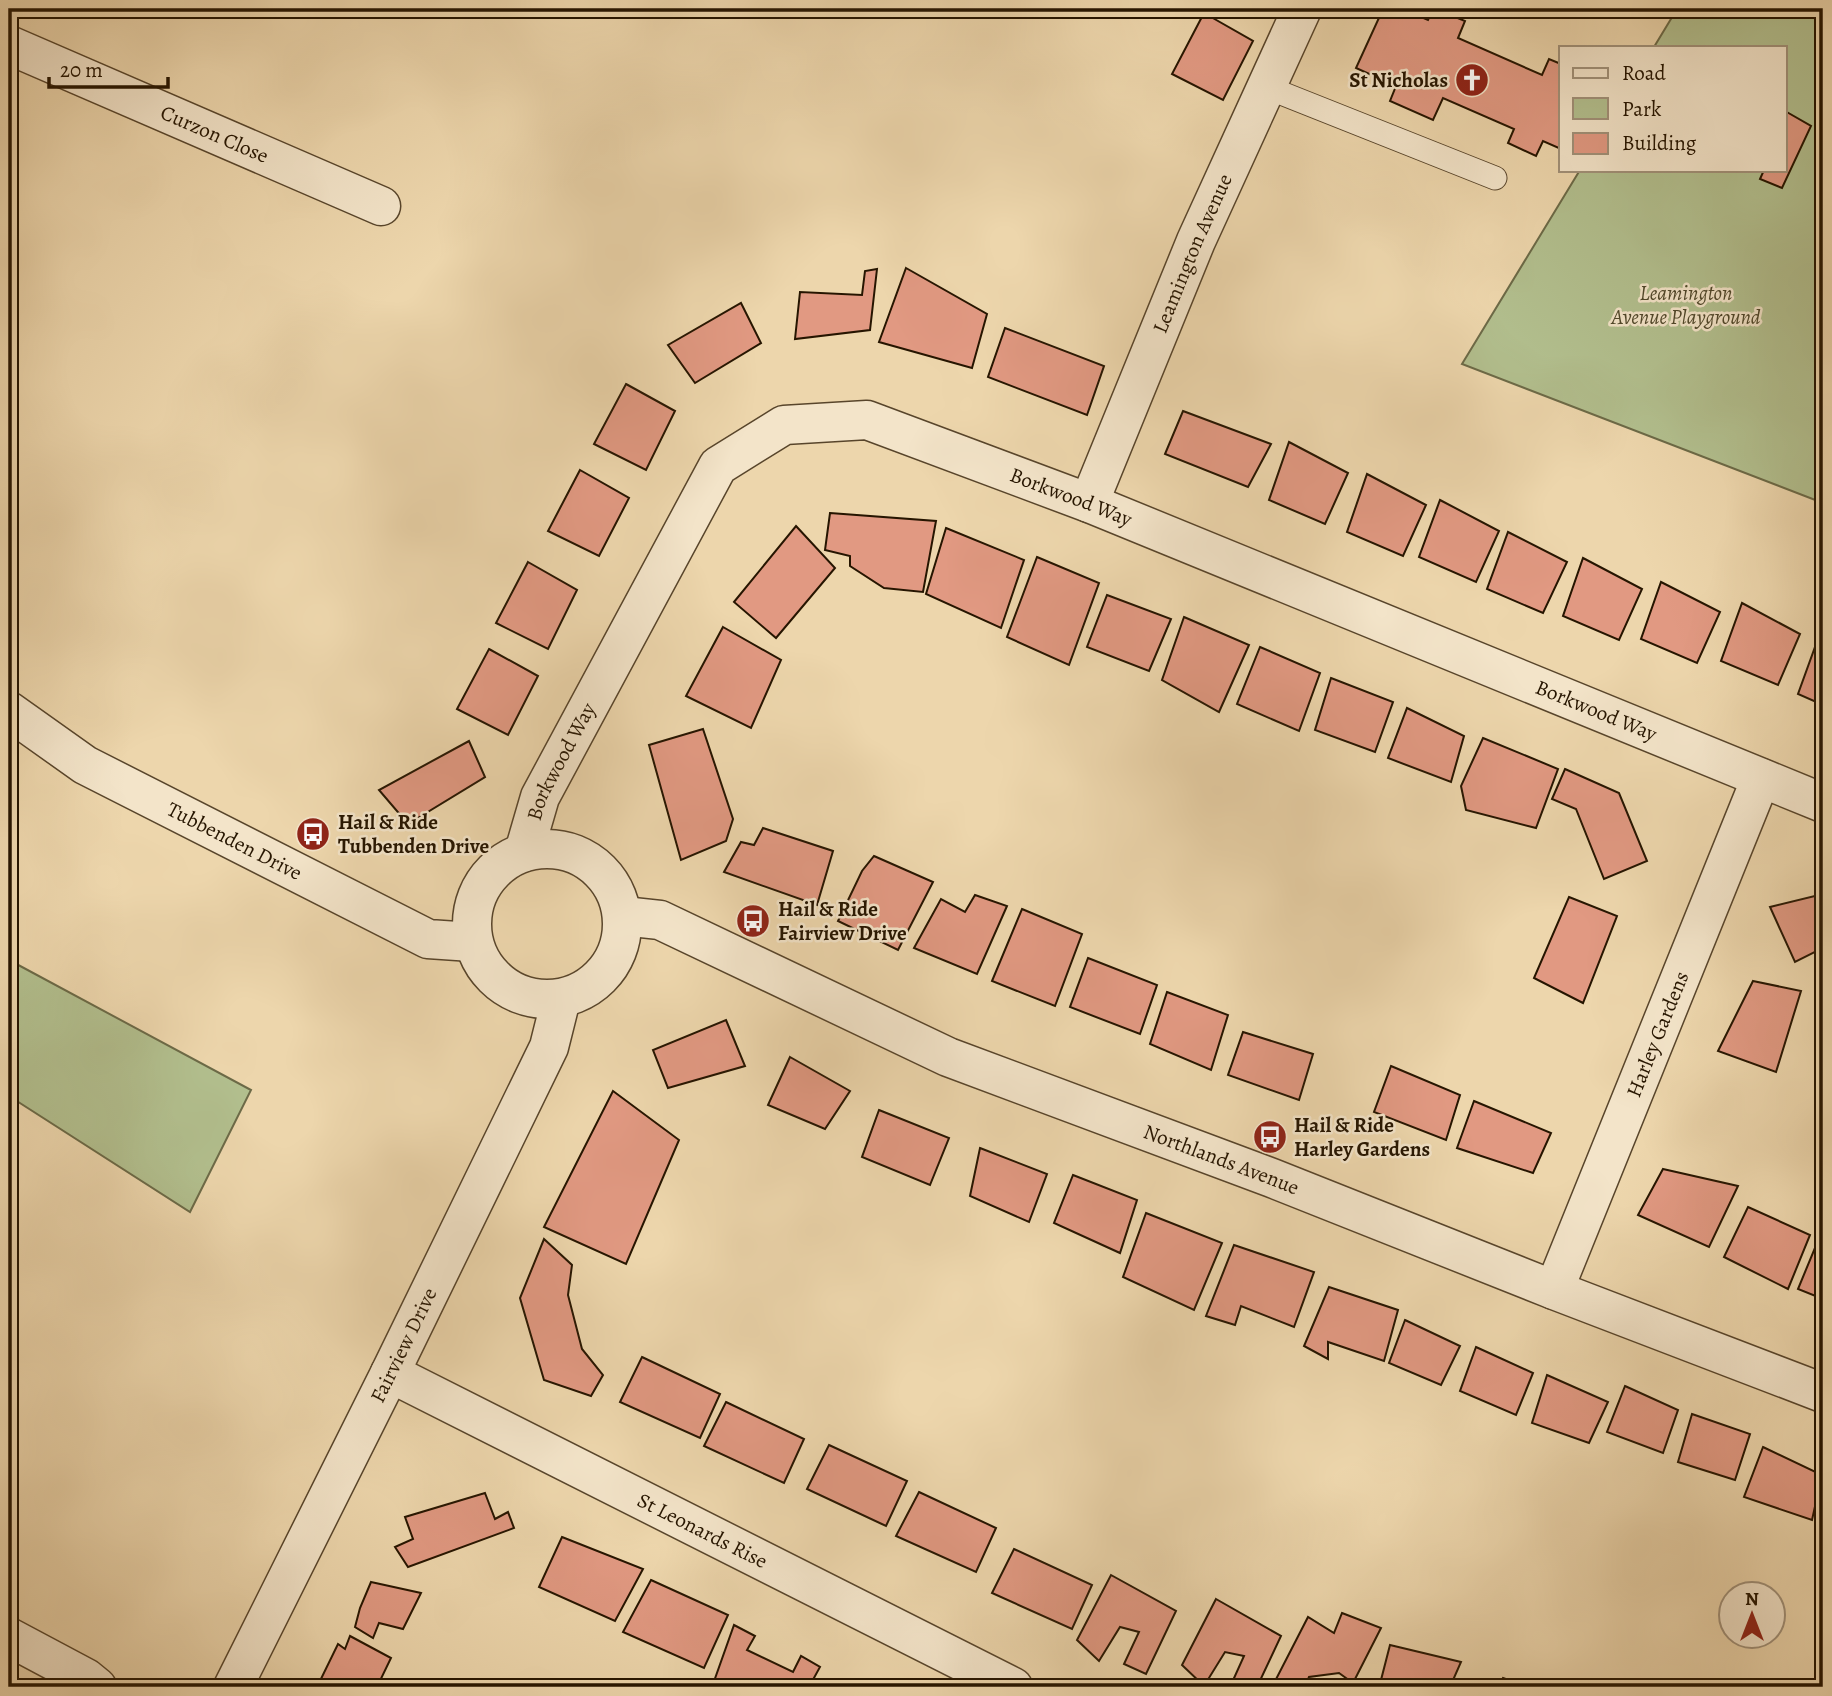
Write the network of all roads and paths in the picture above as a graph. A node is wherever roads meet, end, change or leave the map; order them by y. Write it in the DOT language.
graph roads {
  1 [pos="1302,9"];
  2 [pos="9,45"];
  3 [pos="1266,87"];
  4 [pos="1495,178"];
  5 [pos="381,206"];
  6 [pos="1089,503"];
  7 [pos="9,711"];
  8 [pos="1761,778"];
  9 [pos="1823,803"];
  10 [pos="524,852"];
  11 [pos="623,916"];
  12 [pos="472,942"];
  13 [pos="561,999"];
  14 [pos="1554,1290"];
  15 [pos="390,1373"];
  16 [pos="1823,1393"];
  17 [pos="9,1637"];
  18 [pos="97,1687"];
  19 [pos="233,1687"];
  20 [pos="1013,1687"];
  1 -- 3 [label="street, Leamington Avenue"];
  2 -- 5 [label="street, Curzon Close"];
  3 -- 4 [label="lane"];
  3 -- 6 [label="street, Leamington Avenue"];
  6 -- 8 [label="street, Borkwood Way"];
  6 -- 10 [label="street, Borkwood Way"];
  7 -- 12 [label="street, Tubbenden Drive"];
  8 -- 9 [label="street, Borkwood Way"];
  8 -- 14 [label="street, Harley Gardens"];
  10 -- 11 [label="street"];
  10 -- 12 [label="street"];
  11 -- 13 [label="street"];
  11 -- 14 [label="street, Northlands Avenue"];
  12 -- 13 [label="street"];
  13 -- 15 [label="street, Fairview Drive"];
  14 -- 16 [label="street, Northlands Avenue"];
  15 -- 19 [label="street, Fairview Drive"];
  15 -- 20 [label="street, St Leonards Rise"];
  17 -- 18 [label="street"];
}
